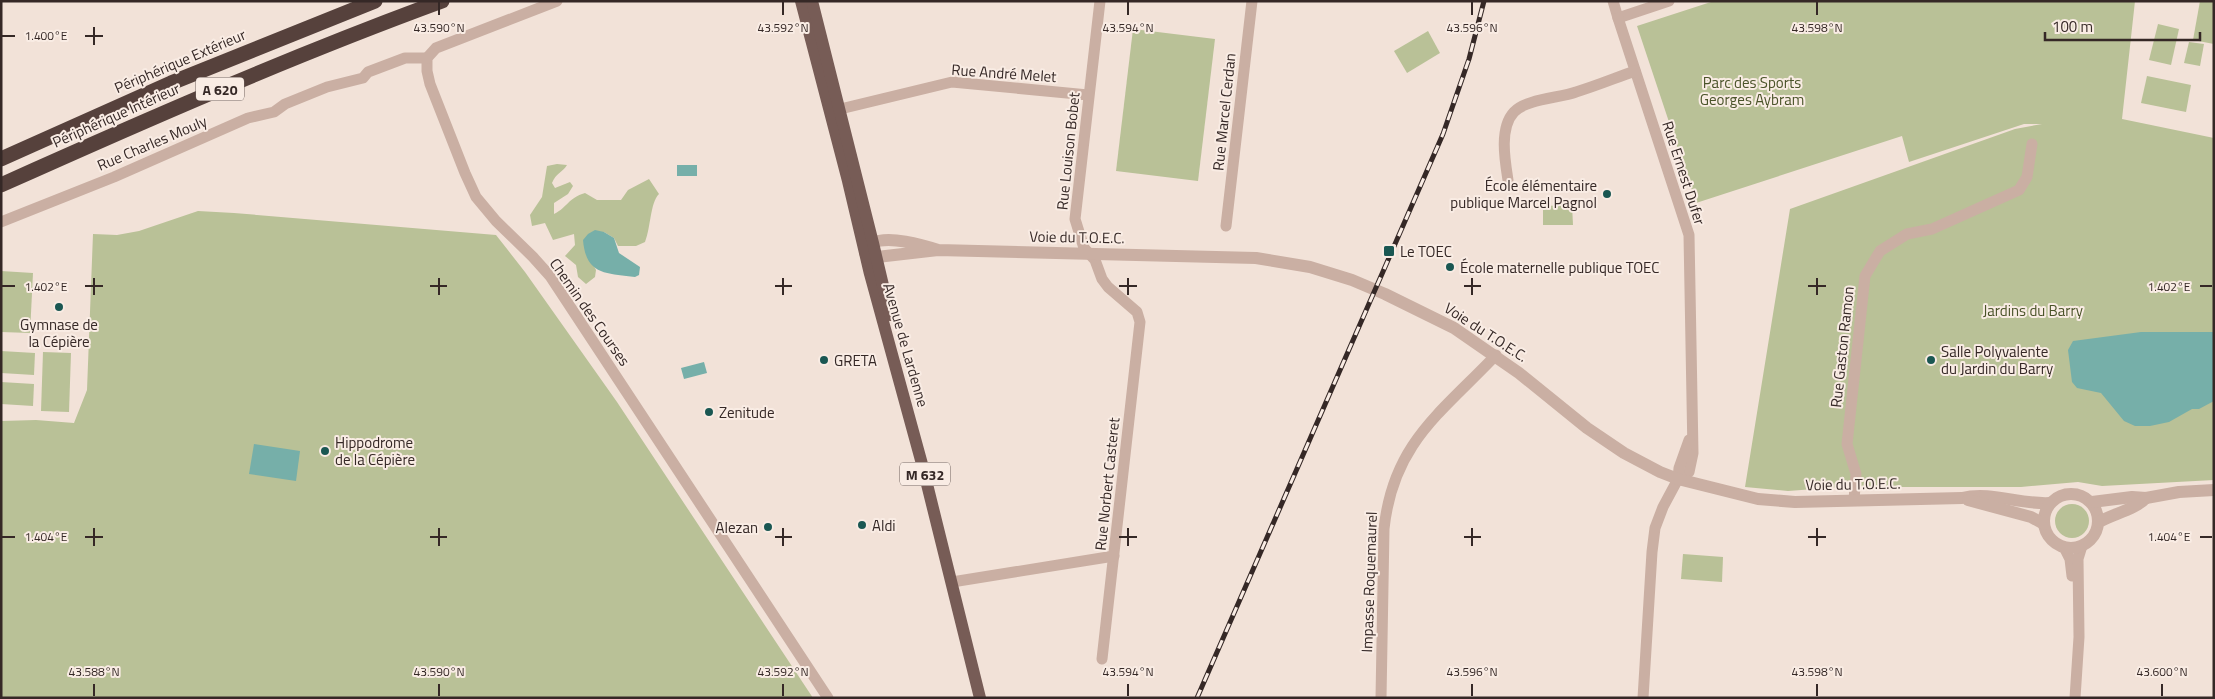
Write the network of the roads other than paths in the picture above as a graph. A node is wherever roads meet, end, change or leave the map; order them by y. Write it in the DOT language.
graph roads {
  1 [pos="375,1"];
  2 [pos="442,1"];
  3 [pos="557,1"];
  4 [pos="802,1"];
  5 [pos="812,1"];
  6 [pos="1100,1"];
  7 [pos="1252,1"];
  8 [pos="1613,1"];
  9 [pos="1669,1"];
  10 [pos="1618,18"];
  11 [pos="427,58"];
  12 [pos="1635,71"];
  13 [pos="1088,95"];
  14 [pos="834,110"];
  15 [pos="2032,144"];
  16 [pos="1,159"];
  17 [pos="1508,180"];
  18 [pos="1,185"];
  19 [pos="1,222"];
  20 [pos="1226,226"];
  21 [pos="872,251"];
  22 [pos="1089,254"];
  23 [pos="1138,312"];
  24 [pos="1496,355"];
  25 [pos="1678,479"];
  26 [pos="2214,490"];
  27 [pos="1962,498"];
  28 [pos="2146,498"];
  29 [pos="1854,500"];
  30 [pos="2092,502"];
  31 [pos="2050,503"];
  32 [pos="2099,522"];
  33 [pos="2044,524"];
  34 [pos="2082,546"];
  35 [pos="2064,547"];
  36 [pos="1114,556"];
  37 [pos="955,581"];
  38 [pos="1102,659"];
  39 [pos="828,698"];
  40 [pos="980,698"];
  41 [pos="987,698"];
  42 [pos="1381,698"];
  43 [pos="1643,698"];
  44 [pos="2071,698"];
  45 [pos="2075,698"];
  1 -- 16 [label="highway, Périphérique Extérieur / A 620"];
  2 -- 18 [label="highway, Périphérique Intérieur / A 620"];
  3 -- 11 [label="street"];
  4 -- 14 [label="main road, Avenue de Lardenne / M 632"];
  5 -- 14 [label="main road, Avenue de Lardenne / M 632"];
  6 -- 13 [label="street, Rue Louison Bobet"];
  7 -- 20 [label="street, Rue Marcel Cerdan"];
  8 -- 10 [label="street, Rue Ernest Dufer"];
  9 -- 10 [label="street"];
  10 -- 12 [label="street, Rue Ernest Dufer"];
  11 -- 19 [label="street, Rue Charles Mouly"];
  11 -- 39 [label="street, Chemin des Courses"];
  12 -- 17 [label="street"];
  12 -- 25 [label="street, Rue Ernest Dufer"];
  13 -- 14 [label="street, Rue André Melet"];
  13 -- 22 [label="street, Rue Louison Bobet"];
  14 -- 21 [label="main road, Avenue de Lardenne / M 632"];
  15 -- 29 [label="street, Rue Gaston Ramon"];
  21 -- 22 [label="street, Voie du T.O.E.C."];
  21 -- 37 [label="main road, Avenue de Lardenne / M 632"];
  22 -- 23 [label="street, Rue Louison Bobet"];
  22 -- 24 [label="street, Voie du T.O.E.C."];
  23 -- 36 [label="street, Rue Norbert Casteret"];
  24 -- 25 [label="street, Voie du T.O.E.C."];
  24 -- 42 [label="street, Impasse Roquemaurel"];
  25 -- 29 [label="street, Voie du T.O.E.C."];
  25 -- 43 [label="street"];
  26 -- 28 [label="street"];
  27 -- 29 [label="street, Voie du T.O.E.C."];
  27 -- 31 [label="street, Voie du T.O.E.C."];
  27 -- 33 [label="street, Voie du T.O.E.C."];
  28 -- 30 [label="street"];
  28 -- 32 [label="street"];
  30 -- 31 [label="street"];
  30 -- 32 [label="street"];
  31 -- 33 [label="street"];
  32 -- 34 [label="street"];
  33 -- 35 [label="street"];
  34 -- 35 [label="street"];
  34 -- 45 [label="street"];
  35 -- 44 [label="street"];
  36 -- 37 [label="street"];
  36 -- 38 [label="street, Rue Norbert Casteret"];
  37 -- 40 [label="main road, Avenue de Lardenne / M 632"];
  37 -- 41 [label="main road, Avenue de Lardenne / M 632"];
}
